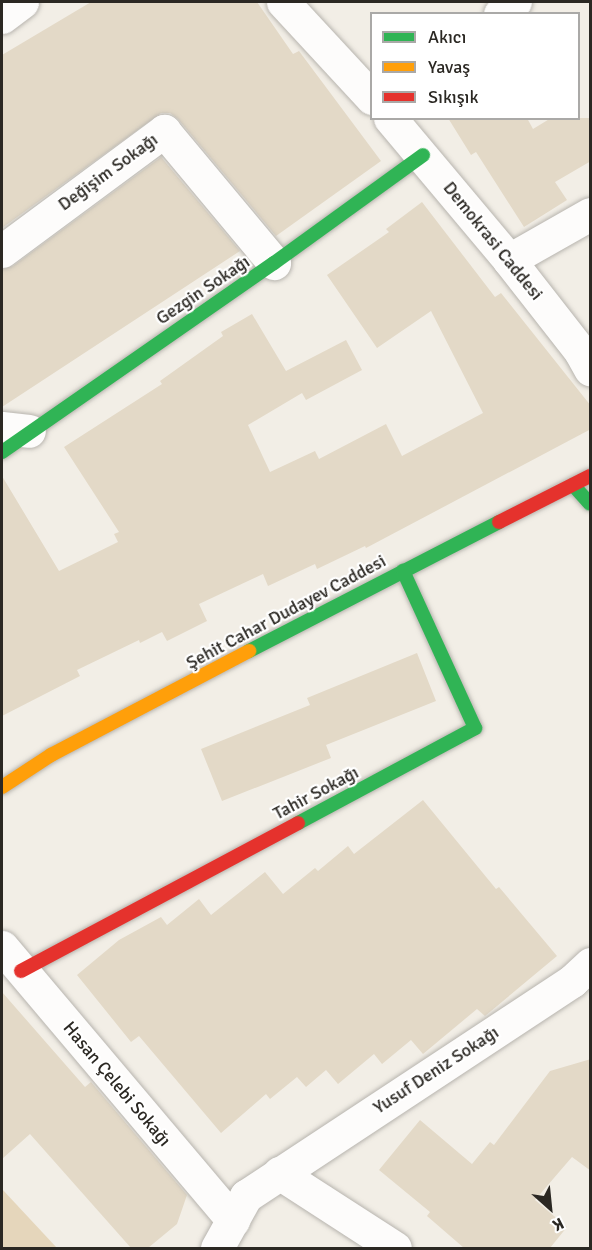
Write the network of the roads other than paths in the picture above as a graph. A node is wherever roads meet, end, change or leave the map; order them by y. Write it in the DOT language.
graph roads {
  1 [pos="22,2"];
  2 [pos="284,2"];
  3 [pos="515,2"];
  4 [pos="502,12"];
  5 [pos="2,17"];
  6 [pos="370,96"];
  7 [pos="392,120"];
  8 [pos="423,155"];
  9 [pos="591,214"];
  10 [pos="2,251"];
  11 [pos="509,260"];
  12 [pos="274,263"];
  13 [pos="591,369"];
  14 [pos="15,429"];
  15 [pos="2,452"];
  16 [pos="591,476"];
  17 [pos="573,485"];
  18 [pos="591,504"];
  19 [pos="403,571"];
  20 [pos="2,787"];
  21 [pos="11,959"];
  22 [pos="584,981"];
  23 [pos="279,1173"];
  24 [pos="233,1220"];
  25 [pos="217,1248"];
  26 [pos="394,1248"];
  1 -- 5 [label="street"];
  2 -- 6 [label="street"];
  3 -- 4 [label="street"];
  7 -- 8 [label="street, Demokrasi Caddesi"];
  8 -- 11 [label="street, Demokrasi Caddesi"];
  8 -- 12 [label="street, Gezgin Sokağı"];
  9 -- 11 [label="street"];
  10 -- 12 [label="street, Değişim Sokağı"];
  11 -- 13 [label="street, Demokrasi Caddesi"];
  12 -- 14 [label="street, Gezgin Sokağı"];
  14 -- 15 [label="street, Gezgin Sokağı"];
  16 -- 17 [label="street, Şehit Cahar Dudayev Caddesi"];
  17 -- 18 [label="street"];
  17 -- 19 [label="street, Şehit Cahar Dudayev Caddesi"];
  19 -- 20 [label="street, Şehit Cahar Dudayev Caddesi"];
  19 -- 21 [label="street, Tahir Sokağı"];
  21 -- 24 [label="street, Hasan Çelebi Sokağı"];
  22 -- 23 [label="street, Yusuf Deniz Sokağı"];
  23 -- 24 [label="street, Yusuf Deniz Sokağı"];
  23 -- 26 [label="street"];
  24 -- 25 [label="street, Yusuf Deniz Sokağı"];
}
